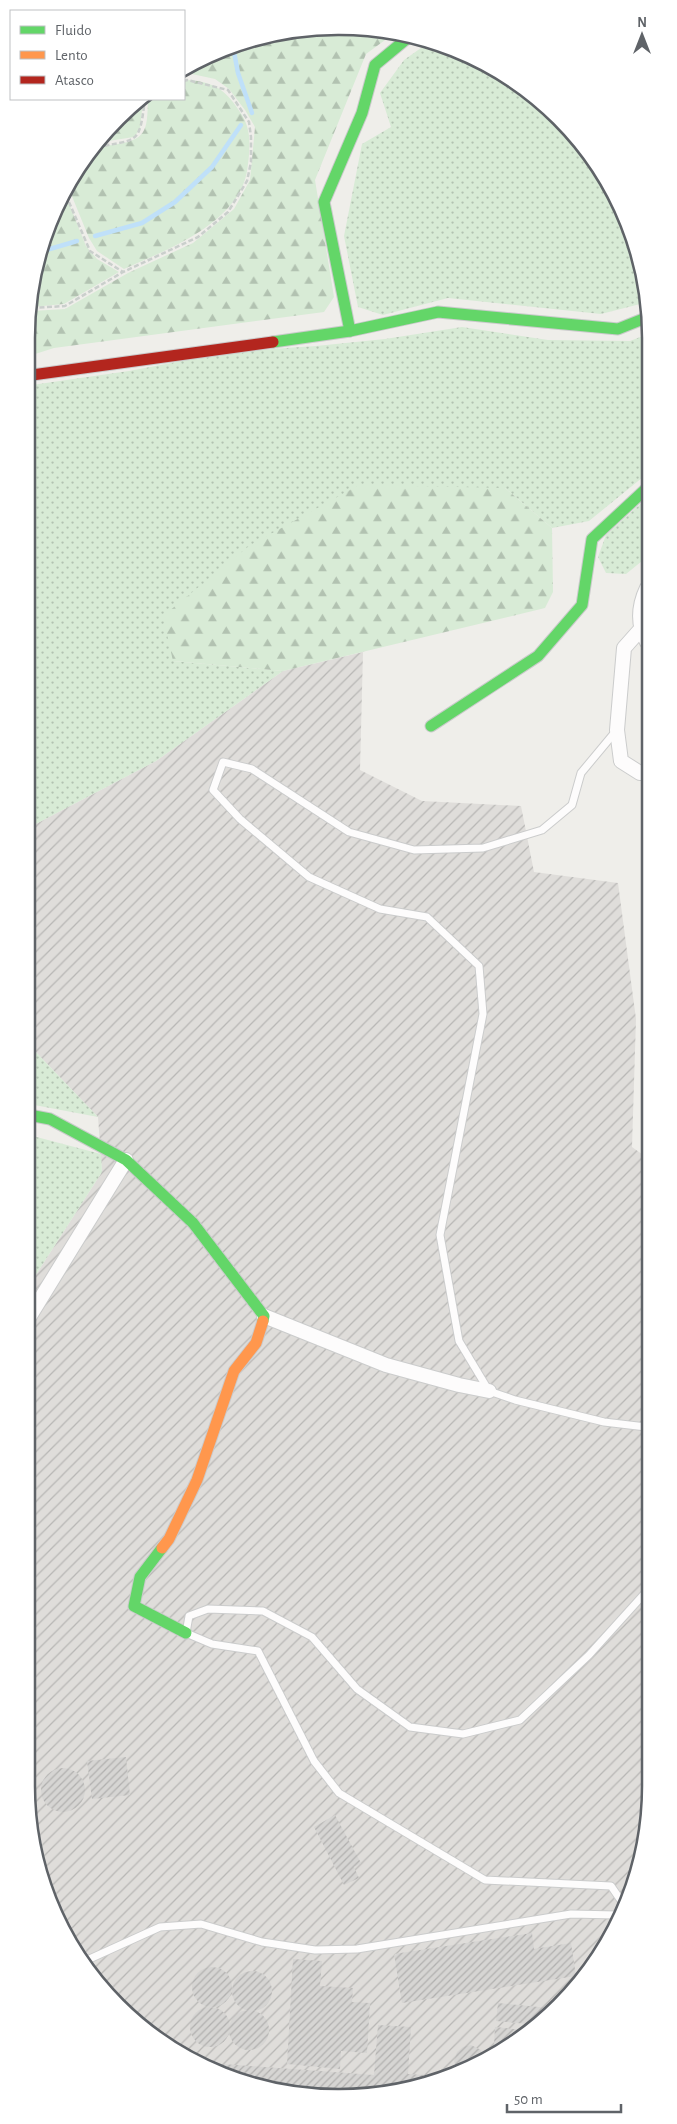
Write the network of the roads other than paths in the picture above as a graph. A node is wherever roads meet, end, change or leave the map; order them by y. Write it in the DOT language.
graph roads {
  1 [pos="403,42"];
  2 [pos="641,320"];
  3 [pos="350,331"];
  4 [pos="35,375"];
  5 [pos="642,493"];
  6 [pos="642,603"];
  7 [pos="640,630"];
  8 [pos="642,633"];
  9 [pos="431,726"];
  10 [pos="617,730"];
  11 [pos="642,772"];
  12 [pos="35,1116"];
  13 [pos="126,1160"];
  14 [pos="35,1308"];
  15 [pos="264,1316"];
  16 [pos="489,1391"];
  17 [pos="642,1427"];
  18 [pos="642,1596"];
  19 [pos="186,1633"];
  20 [pos="620,1899"];
  21 [pos="614,1914"];
  22 [pos="90,1959"];
  1 -- 3 [label="street"];
  2 -- 3 [label="street"];
  3 -- 4 [label="street"];
  5 -- 9 [label="street"];
  6 -- 7 [label="street"];
  7 -- 8 [label="street"];
  7 -- 10 [label="street"];
  10 -- 11 [label="street"];
  10 -- 16 [label="lane"];
  12 -- 13 [label="street"];
  13 -- 14 [label="street"];
  13 -- 15 [label="street"];
  15 -- 16 [label="street"];
  15 -- 19 [label="street"];
  16 -- 17 [label="lane"];
  18 -- 19 [label="lane"];
  19 -- 20 [label="lane"];
  21 -- 22 [label="lane"];
}
